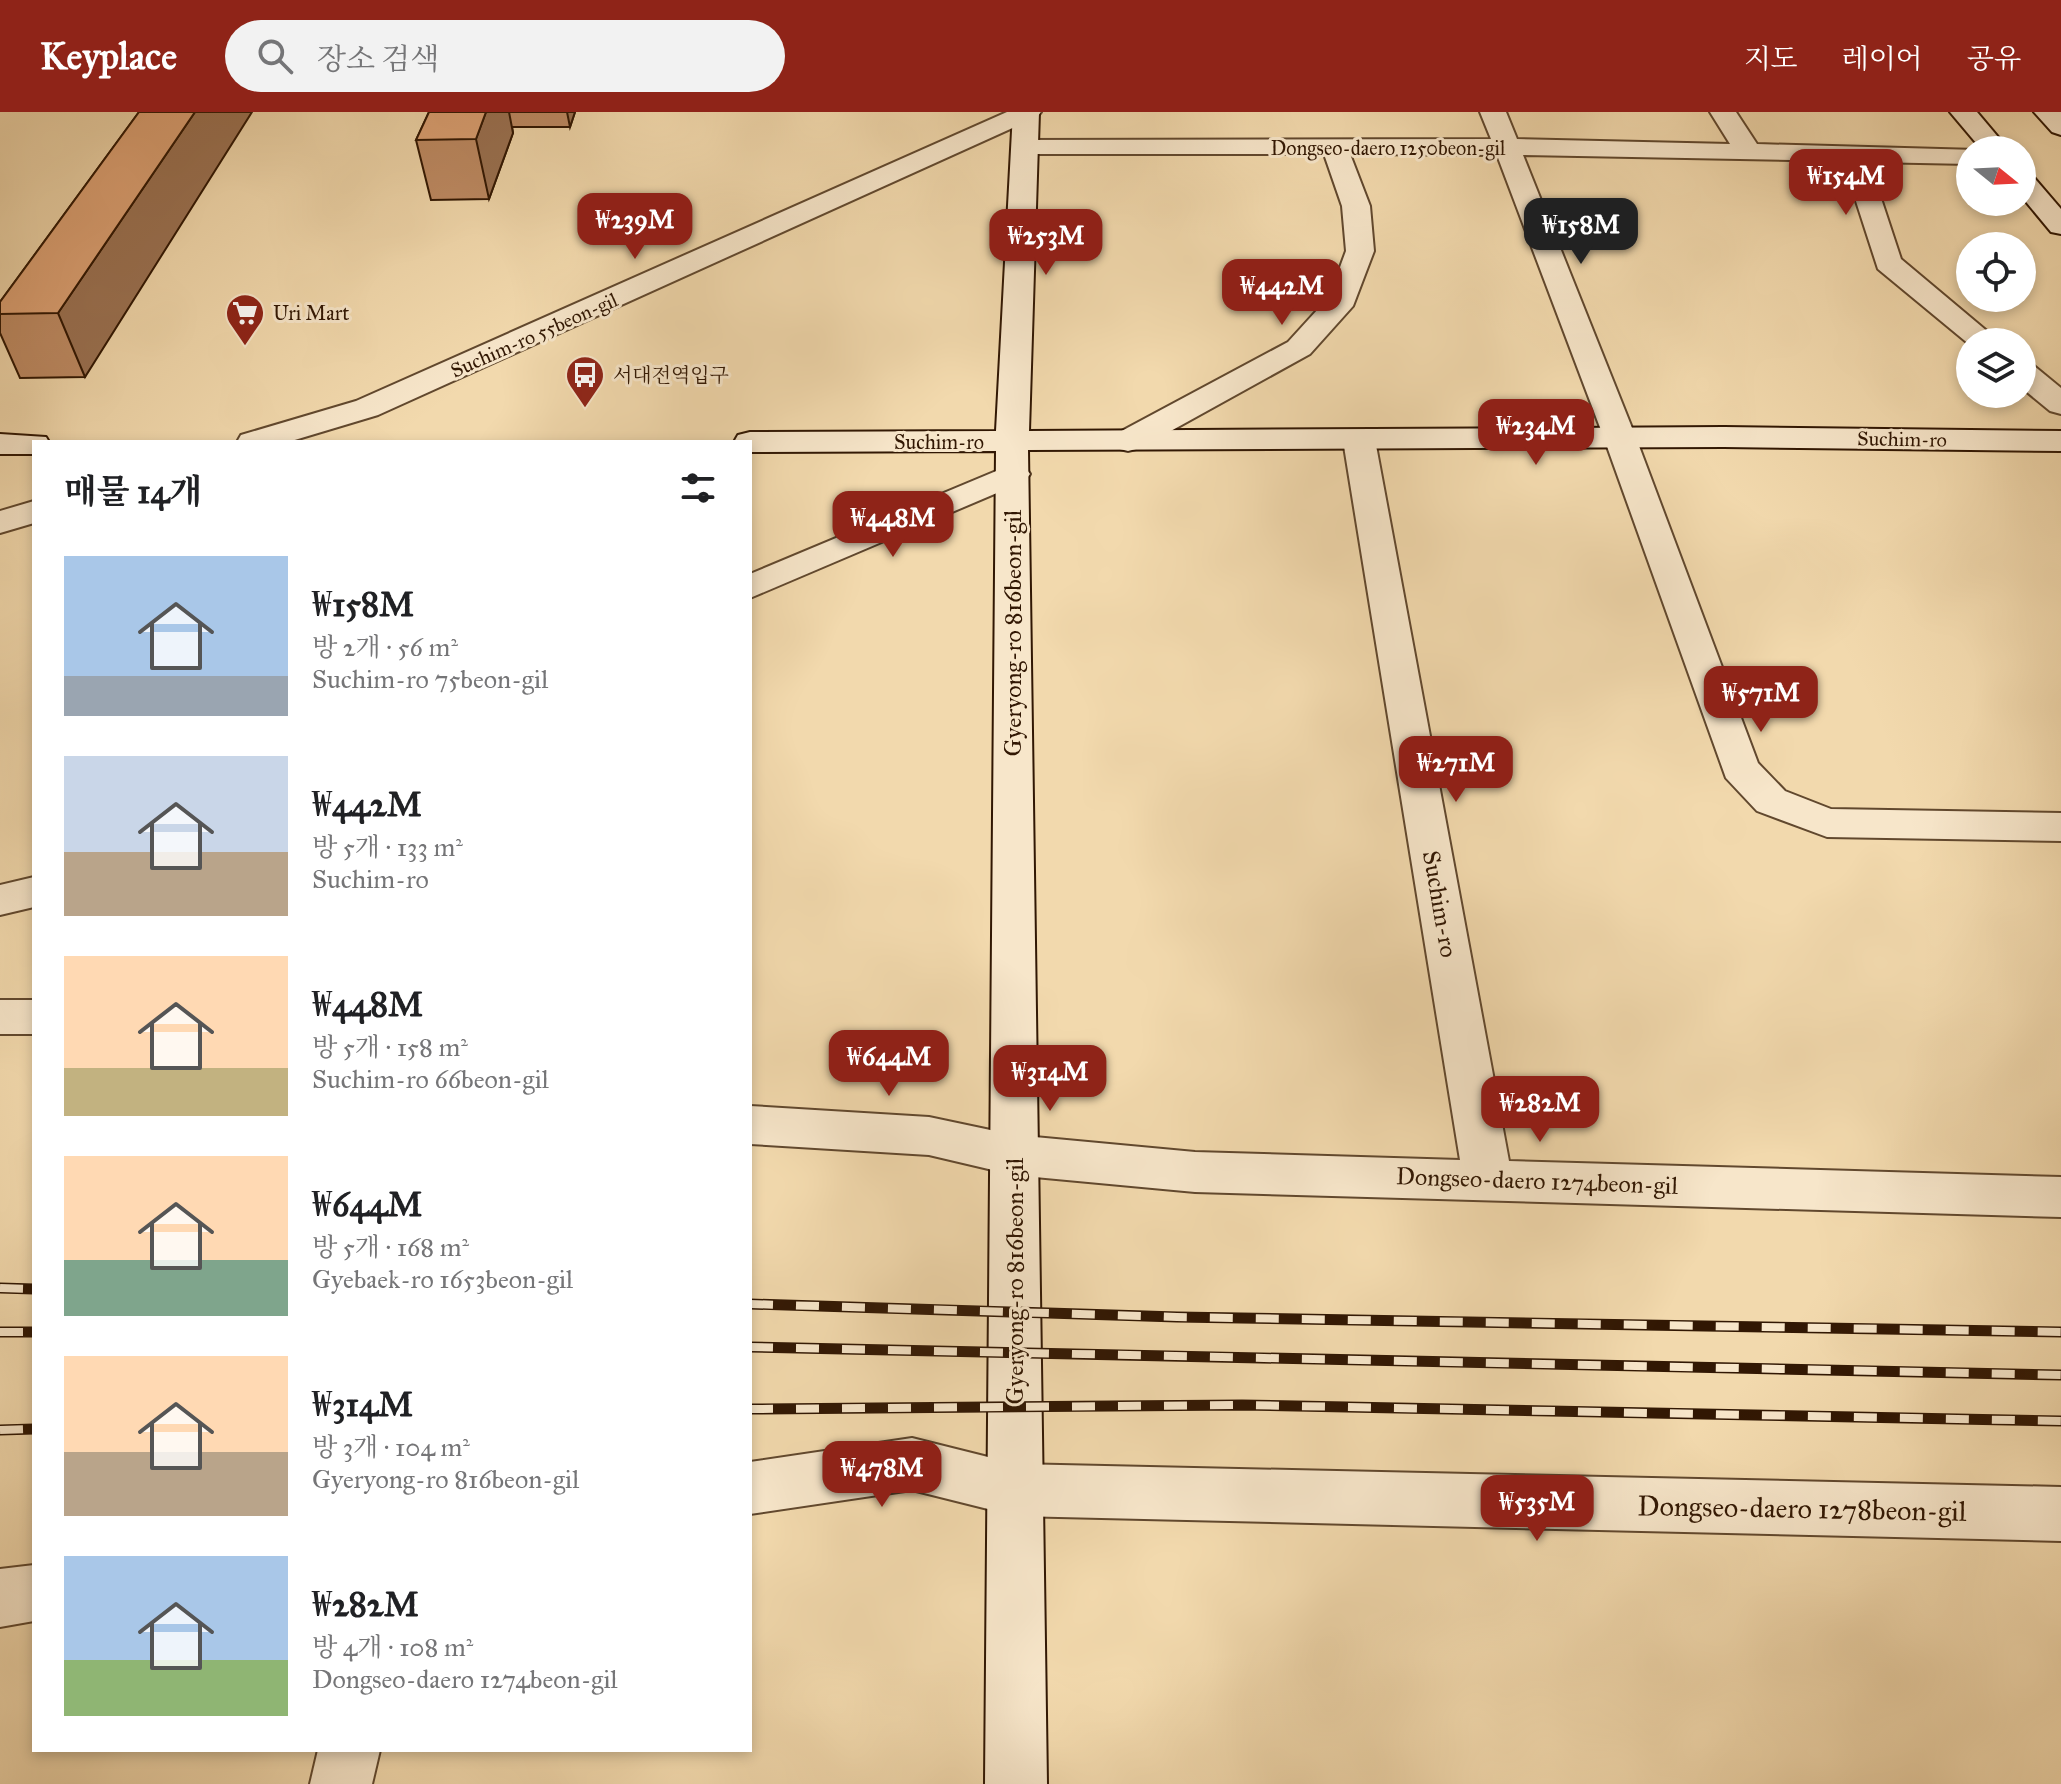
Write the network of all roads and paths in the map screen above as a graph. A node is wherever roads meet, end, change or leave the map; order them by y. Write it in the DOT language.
graph roads {
  1 [pos="1027,112"];
  2 [pos="1493,112"];
  3 [pos="1723,112"];
  4 [pos="1963,112"];
  5 [pos="2047,112"];
  6 [pos="2061,127"];
  7 [pos="1984,136"];
  8 [pos="1025,146"];
  9 [pos="1506,147"];
  10 [pos="1335,149"];
  11 [pos="1750,154"];
  12 [pos="1854,155"];
  13 [pos="1956,156"];
  14 [pos="2036,197"];
  15 [pos="2061,226"];
  16 [pos="1968,328"];
  17 [pos="2036,383"];
  18 [pos="2061,404"];
  19 [pos="1620,438"];
  20 [pos="260,440"];
  21 [pos="1359,440"];
  22 [pos="1128,441"];
  23 [pos="2061,441"];
  24 [pos="752,442"];
  25 [pos="0,444"];
  26 [pos="32,444"];
  27 [pos="1012,458"];
  28 [pos="32,512"];
  29 [pos="0,523"];
  30 [pos="752,586"];
  31 [pos="2061,827"];
  32 [pos="32,892"];
  33 [pos="0,900"];
  34 [pos="0,1017"];
  35 [pos="32,1017"];
  36 [pos="752,1125"];
  37 [pos="1014,1155"];
  38 [pos="1488,1179"];
  39 [pos="2061,1197"];
  40 [pos="752,1488"];
  41 [pos="1016,1490"];
  42 [pos="2061,1514"];
  43 [pos="32,1593"];
  44 [pos="0,1598"];
  45 [pos="349,1752"];
  46 [pos="341,1784"];
  47 [pos="1016,1784"];
  1 -- 8 [label="street, Gyeryong-ro 816beon-gil"];
  1 -- 20 [label="street, Suchim-ro 55beon-gil"];
  2 -- 9 [label="street"];
  3 -- 11 [label="street"];
  4 -- 7 [label="street"];
  5 -- 6 [label="street"];
  8 -- 10 [label="street, Dongseo-daero 1250beon-gil"];
  8 -- 27 [label="street, Gyeryong-ro 816beon-gil"];
  9 -- 10 [label="street, Dongseo-daero 1250beon-gil"];
  9 -- 11 [label="street, Dongseo-daero 1250beon-gil"];
  9 -- 19 [label="street"];
  10 -- 22 [label="street, Suchim-ro"];
  11 -- 12 [label="street, Dongseo-daero 1250beon-gil"];
  12 -- 13 [label="street, Dongseo-daero 1250beon-gil"];
  12 -- 16 [label="street"];
  14 -- 15 [label="street"];
  17 -- 18 [label="street"];
  19 -- 21 [label="street, Suchim-ro"];
  19 -- 23 [label="street, Suchim-ro"];
  19 -- 31 [label="street"];
  21 -- 22 [label="street, Suchim-ro"];
  21 -- 38 [label="street, Suchim-ro"];
  22 -- 27 [label="street, Suchim-ro"];
  24 -- 27 [label="street, Suchim-ro"];
  25 -- 26 [label="street"];
  27 -- 30 [label="street"];
  27 -- 37 [label="street, Gyeryong-ro 816beon-gil"];
  28 -- 29 [label="street"];
  32 -- 33 [label="street"];
  34 -- 35 [label="street"];
  36 -- 37 [label="street, Dongseo-daero 1274beon-gil"];
  37 -- 38 [label="street, Dongseo-daero 1274beon-gil"];
  37 -- 41 [label="street, Gyeryong-ro 816beon-gil"];
  38 -- 39 [label="street, Dongseo-daero 1274beon-gil"];
  40 -- 41 [label="street, Dongseo-daero 1278beon-gil"];
  41 -- 42 [label="street, Dongseo-daero 1278beon-gil"];
  41 -- 47 [label="street, Gyeryong-ro 816beon-gil"];
  43 -- 44 [label="street"];
  45 -- 46 [label="street"];
}
